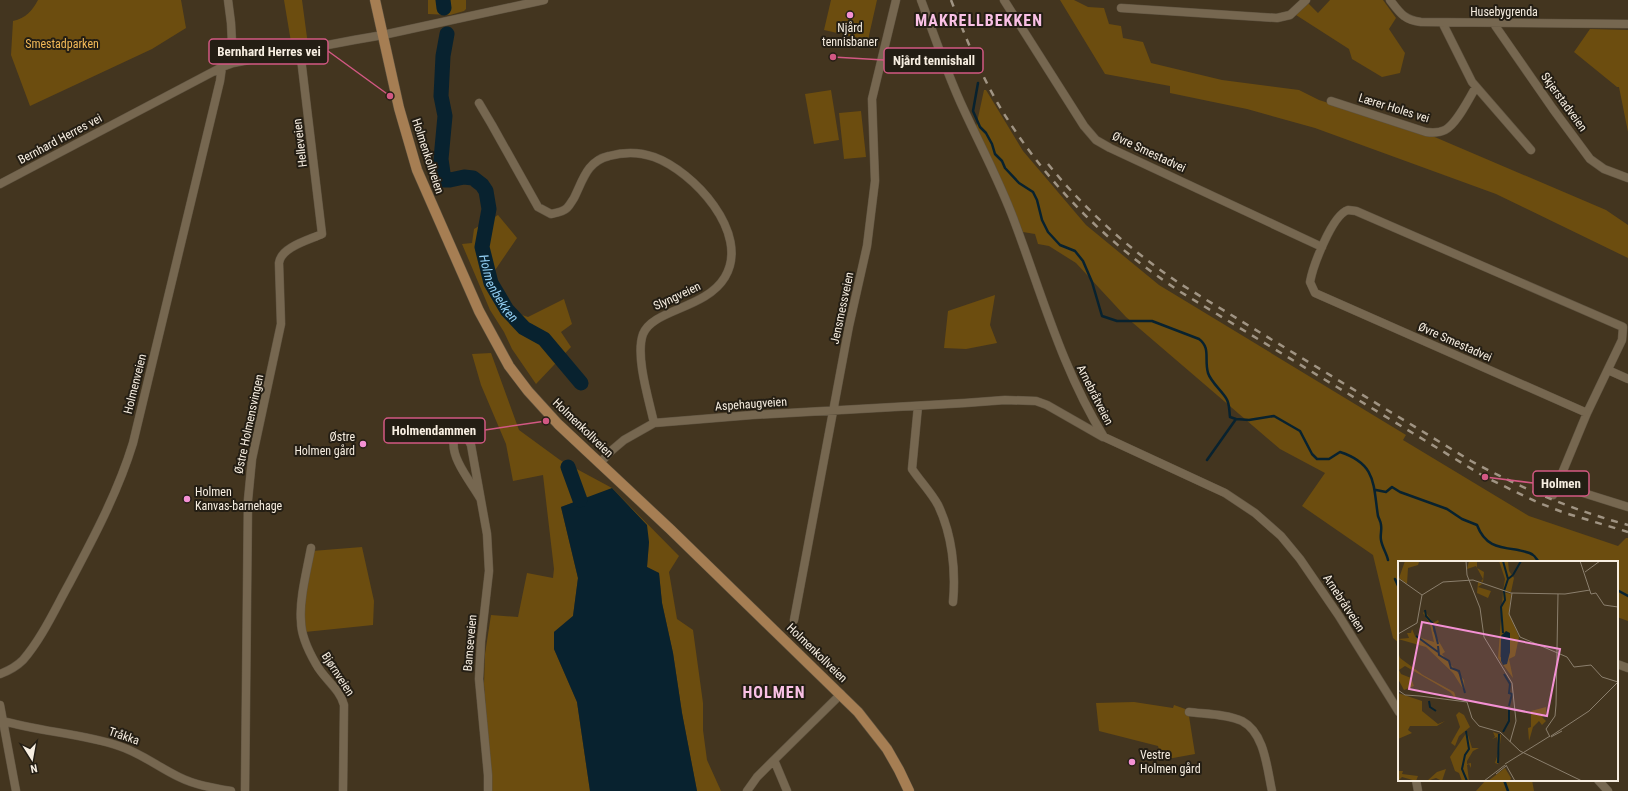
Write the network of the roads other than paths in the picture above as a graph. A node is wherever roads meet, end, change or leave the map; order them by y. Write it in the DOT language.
graph roads {
  1 [pos="228,0"];
  2 [pos="375,0"];
  3 [pos="544,0"];
  4 [pos="896,0"];
  5 [pos="921,0"];
  6 [pos="1004,0"];
  7 [pos="1306,0"];
  8 [pos="1390,0"];
  9 [pos="1121,8"];
  10 [pos="1443,24"];
  11 [pos="1494,24"];
  12 [pos="1628,24"];
  13 [pos="383,35"];
  14 [pos="300,50"];
  15 [pos="233,64"];
  16 [pos="222,67"];
  17 [pos="1476,87"];
  18 [pos="1331,101"];
  19 [pos="478,103"];
  20 [pos="1531,150"];
  21 [pos="1628,178"];
  22 [pos="0,184"];
  23 [pos="322,234"];
  24 [pos="1322,247"];
  25 [pos="1608,370"];
  26 [pos="1628,379"];
  27 [pos="918,406"];
  28 [pos="834,411"];
  29 [pos="1587,413"];
  30 [pos="654,423"];
  31 [pos="1104,437"];
  32 [pos="600,462"];
  33 [pos="1558,485"];
  34 [pos="1553,495"];
  35 [pos="480,498"];
  36 [pos="1628,507"];
  37 [pos="311,548"];
  38 [pos="953,602"];
  39 [pos="794,620"];
  40 [pos="1618,664"];
  41 [pos="1628,668"];
  42 [pos="0,674"];
  43 [pos="841,694"];
  44 [pos="0,705"];
  45 [pos="1398,710"];
  46 [pos="1189,712"];
  47 [pos="1,720"];
  48 [pos="774,760"];
  49 [pos="1416,781"];
  50 [pos="1599,781"];
  51 [pos="16,791"];
  52 [pos="232,791"];
  53 [pos="245,791"];
  54 [pos="343,791"];
  55 [pos="488,791"];
  56 [pos="747,791"];
  57 [pos="787,791"];
  58 [pos="909,791"];
  59 [pos="1272,791"];
  60 [pos="1418,791"];
  61 [pos="1608,791"];
  1 -- 15 [label="street"];
  2 -- 13 [label="main road, Holmenkollveien"];
  3 -- 13 [label="street, Bernhard Herres vei"];
  4 -- 28 [label="street, Jensmessveien"];
  5 -- 31 [label="street, Arnebråtveien"];
  6 -- 24 [label="street, Øvre Smestadvei"];
  7 -- 9 [label="street"];
  8 -- 10 [label="street, Husebygrenda"];
  10 -- 11 [label="street, Husebygrenda"];
  10 -- 17 [label="street"];
  11 -- 12 [label="street, Husebygrenda"];
  11 -- 21 [label="street, Skjerstadveien"];
  13 -- 14 [label="street, Bernhard Herres vei"];
  13 -- 32 [label="main road, Holmenkollveien"];
  14 -- 15 [label="street, Bernhard Herres vei"];
  14 -- 23 [label="street, Helleveien"];
  15 -- 16 [label="street, Bernhard Herres vei"];
  16 -- 22 [label="street, Bernhard Herres vei"];
  16 -- 42 [label="street, Holmenveien"];
  17 -- 18 [label="street, Lærer Holes vei"];
  17 -- 20 [label="street"];
  19 -- 30 [label="street, Slyngveien"];
  23 -- 53 [label="street, Østre Holmensvingen"];
  24 -- 25 [label="street, Øvre Smestadvei"];
  24 -- 29 [label="street, Øvre Smestadvei"];
  25 -- 26 [label="street"];
  25 -- 29 [label="street, Øvre Smestadvei"];
  27 -- 28 [label="street, Aspehaugveien"];
  27 -- 31 [label="street, Aspehaugveien"];
  27 -- 38 [label="street"];
  28 -- 30 [label="street, Aspehaugveien"];
  28 -- 39 [label="street, Jensmessveien"];
  29 -- 33 [label="street"];
  30 -- 32 [label="street, Aspehaugveien"];
  31 -- 45 [label="street, Arnebråtveien"];
  32 -- 43 [label="main road, Holmenkollveien"];
  33 -- 34 [label="street"];
  33 -- 36 [label="street"];
  35 -- 35 [label="street, Bamseveien"];
  35 -- 55 [label="street, Bamseveien"];
  37 -- 54 [label="street, Bjørnveien"];
  40 -- 41 [label="street"];
  43 -- 48 [label="street"];
  43 -- 58 [label="main road, Holmenkollveien"];
  44 -- 47 [label="street"];
  46 -- 59 [label="street"];
  47 -- 51 [label="street"];
  47 -- 52 [label="street, Tråkka"];
  48 -- 56 [label="street"];
  48 -- 57 [label="street"];
  49 -- 60 [label="street"];
  50 -- 61 [label="street"];
}
